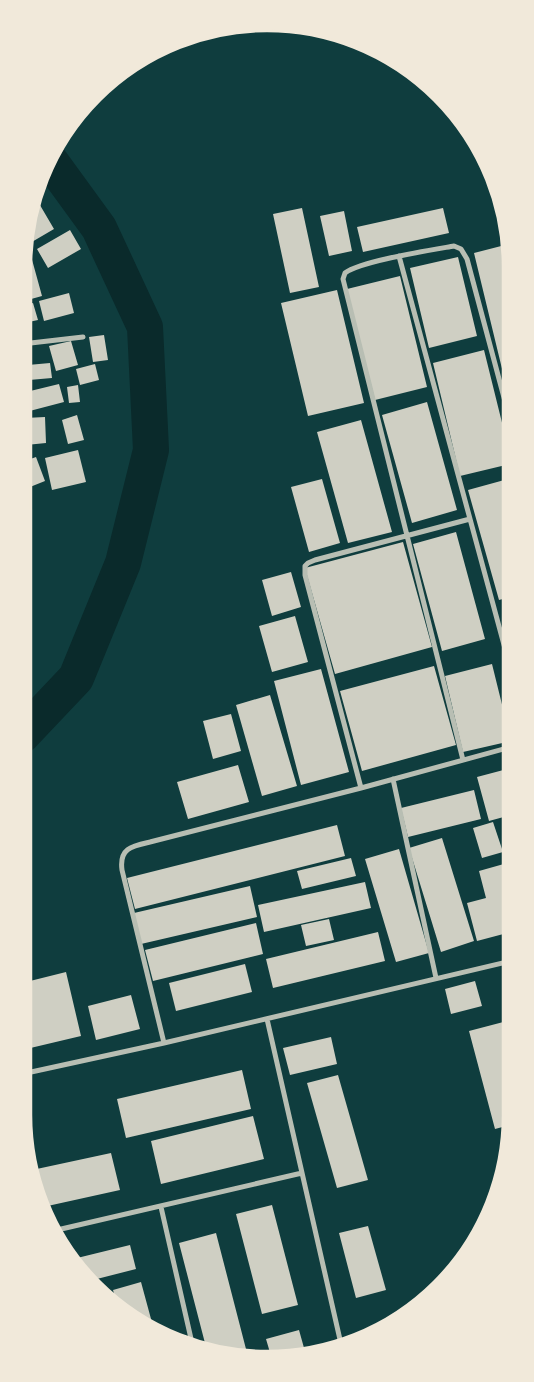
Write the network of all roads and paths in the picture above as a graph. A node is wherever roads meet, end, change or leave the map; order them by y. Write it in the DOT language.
graph roads {
  1 [pos="399,256"];
  2 [pos="83,337"];
  3 [pos="31,343"];
  4 [pos="503,393"];
  5 [pos="470,519"];
  6 [pos="407,535"];
  7 [pos="503,641"];
  8 [pos="503,749"];
  9 [pos="463,760"];
  10 [pos="393,779"];
  11 [pos="360,788"];
  12 [pos="503,963"];
  13 [pos="436,978"];
  14 [pos="267,1018"];
  15 [pos="164,1043"];
  16 [pos="31,1072"];
  17 [pos="302,1173"];
  18 [pos="161,1207"];
  19 [pos="61,1229"];
  20 [pos="191,1338"];
  21 [pos="340,1339"];
  1 -- 4 [label="street"];
  1 -- 5 [label="street"];
  1 -- 6 [label="street"];
  2 -- 3 [label="street"];
  5 -- 6 [label="street"];
  5 -- 7 [label="street"];
  6 -- 9 [label="street"];
  6 -- 11 [label="street"];
  8 -- 9 [label="street"];
  9 -- 10 [label="street"];
  10 -- 11 [label="street"];
  10 -- 13 [label="street"];
  11 -- 15 [label="street"];
  12 -- 13 [label="street"];
  13 -- 14 [label="street"];
  14 -- 15 [label="street"];
  14 -- 17 [label="street"];
  15 -- 16 [label="street"];
  17 -- 18 [label="street"];
  17 -- 21 [label="street"];
  18 -- 19 [label="street"];
  18 -- 20 [label="street"];
}
